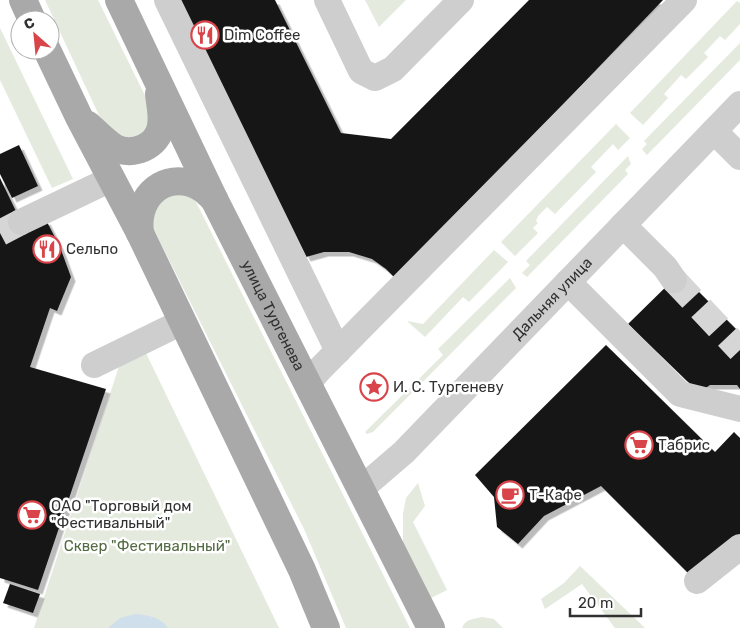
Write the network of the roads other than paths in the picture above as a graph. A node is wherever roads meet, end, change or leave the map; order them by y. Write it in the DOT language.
graph roads {
  1 [pos="119,0"];
  2 [pos="167,0"];
  3 [pos="327,0"];
  4 [pos="461,0"];
  5 [pos="684,0"];
  6 [pos="52,60"];
  7 [pos="156,79"];
  8 [pos="740,104"];
  9 [pos="79,117"];
  10 [pos="714,131"];
  11 [pos="740,157"];
  12 [pos="111,179"];
  13 [pos="214,199"];
  14 [pos="21,222"];
  15 [pos="623,225"];
  16 [pos="140,233"];
  17 [pos="674,280"];
  18 [pos="568,282"];
  19 [pos="182,322"];
  20 [pos="338,350"];
  21 [pos="94,365"];
  22 [pos="307,384"];
  23 [pos="740,409"];
  24 [pos="361,489"];
  25 [pos="740,547"];
  26 [pos="696,581"];
  27 [pos="326,628"];
  28 [pos="432,628"];
  1 -- 7 [label="main road, улица Тургенева"];
  2 -- 20 [label="street"];
  3 -- 4 [label="street"];
  5 -- 20 [label="street"];
  6 -- 9 [label="main road"];
  7 -- 9 [label="main road"];
  7 -- 13 [label="main road, улица Тургенева"];
  8 -- 10 [label="street, Дальняя улица"];
  9 -- 12 [label="main road"];
  10 -- 11 [label="street"];
  10 -- 15 [label="street, Дальняя улица"];
  12 -- 14 [label="street"];
  12 -- 16 [label="main road"];
  13 -- 16 [label="main road"];
  13 -- 22 [label="main road, улица Тургенева"];
  15 -- 17 [label="street"];
  15 -- 18 [label="street, Дальняя улица"];
  16 -- 19 [label="main road"];
  18 -- 23 [label="street"];
  18 -- 24 [label="street, Дальняя улица"];
  19 -- 21 [label="street"];
  19 -- 27 [label="main road"];
  20 -- 22 [label="street"];
  22 -- 24 [label="main road, улица Тургенева"];
  24 -- 28 [label="main road, улица Тургенева"];
  25 -- 26 [label="street"];
}
